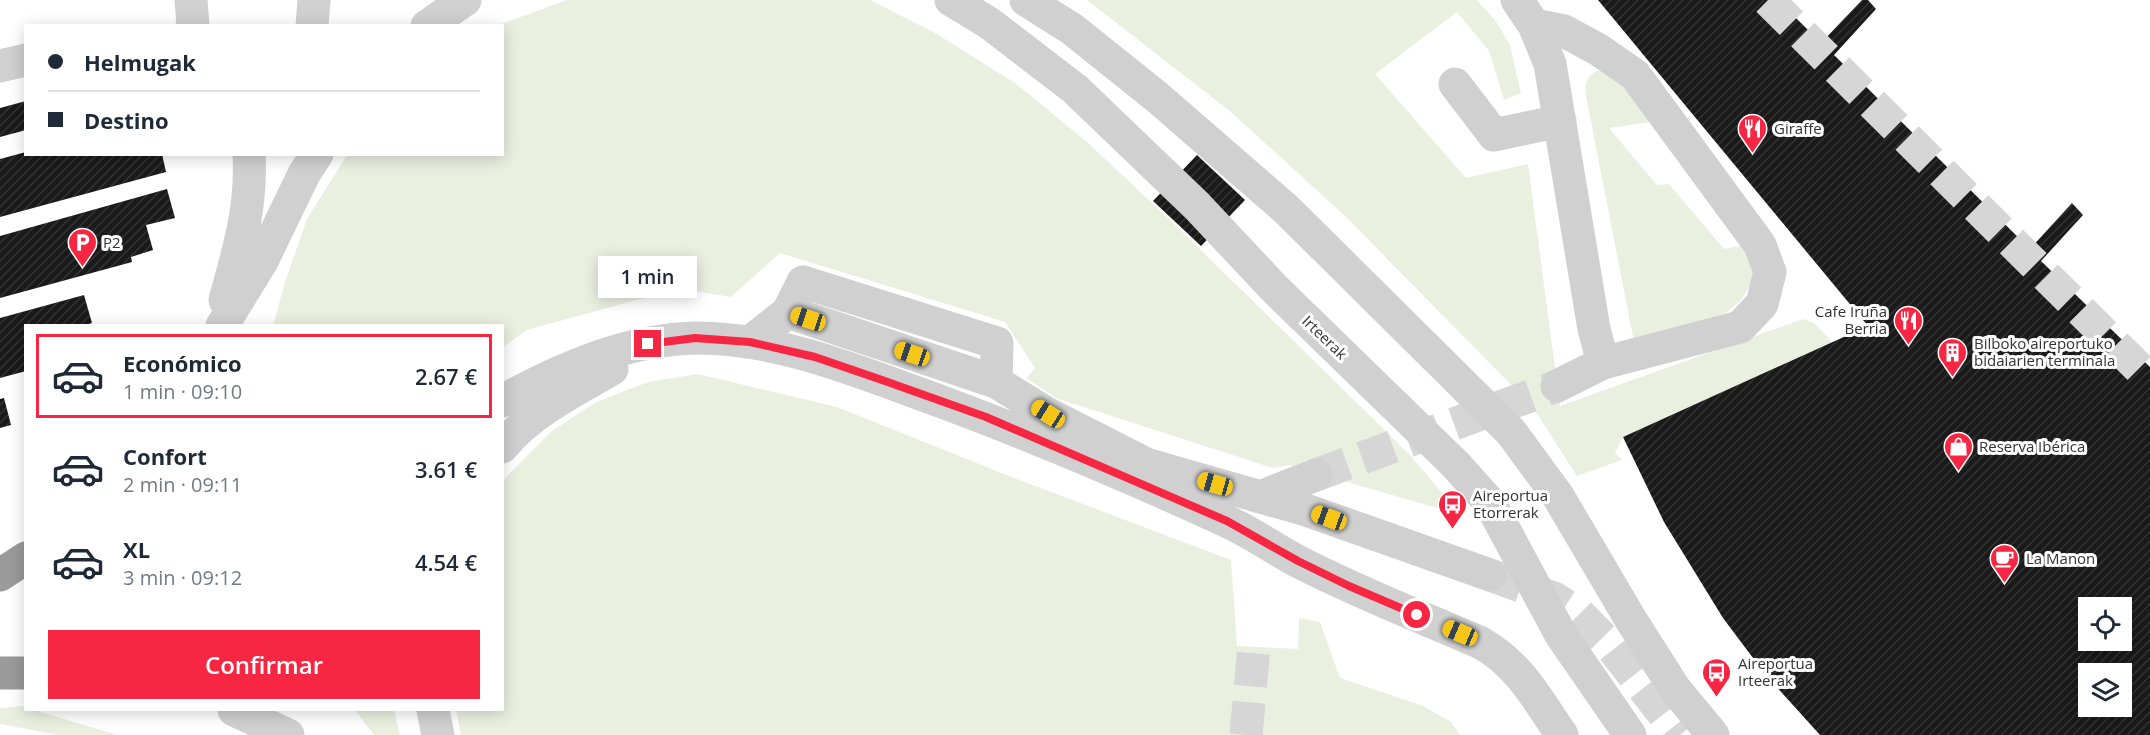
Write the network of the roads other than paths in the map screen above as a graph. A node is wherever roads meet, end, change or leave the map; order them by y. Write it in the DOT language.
graph roads {
  1 [pos="314,0"];
  2 [pos="465,0"];
  3 [pos="951,0"];
  4 [pos="1026,0"];
  5 [pos="1526,13"];
  6 [pos="312,24"];
  7 [pos="430,24"];
  8 [pos="24,60"];
  9 [pos="0,66"];
  10 [pos="1455,84"];
  11 [pos="1560,121"];
  12 [pos="249,156"];
  13 [pos="316,156"];
  14 [pos="221,324"];
  15 [pos="221,324"];
  16 [pos="750,342"];
  17 [pos="648,344"];
  18 [pos="1603,363"];
  19 [pos="1557,386"];
  20 [pos="504,400"];
  21 [pos="986,417"];
  22 [pos="504,445"];
  23 [pos="1147,465"];
  24 [pos="1316,475"];
  25 [pos="1260,497"];
  26 [pos="24,559"];
  27 [pos="0,575"];
  28 [pos="1490,575"];
  29 [pos="0,672"];
  30 [pos="24,672"];
  31 [pos="236,711"];
  32 [pos="434,711"];
  33 [pos="288,735"];
  34 [pos="438,735"];
  35 [pos="1562,735"];
  36 [pos="1630,735"];
  37 [pos="1713,735"];
  1 -- 6 [label="street"];
  2 -- 7 [label="street"];
  3 -- 36 [label="street, Irteerak"];
  4 -- 37 [label="street"];
  5 -- 11 [label="street"];
  5 -- 18 [label="street"];
  8 -- 9 [label="street"];
  10 -- 11 [label="street"];
  11 -- 18 [label="street"];
  12 -- 14 [label="street"];
  13 -- 15 [label="street"];
  16 -- 17 [label="street"];
  16 -- 21 [label="street"];
  16 -- 23 [label="street"];
  17 -- 20 [label="street"];
  17 -- 22 [label="street"];
  18 -- 19 [label="street"];
  21 -- 23 [label="street"];
  21 -- 35 [label="street"];
  23 -- 25 [label="street"];
  24 -- 25 [label="street"];
  25 -- 28 [label="street"];
  26 -- 27 [label="highway"];
  29 -- 30 [label="highway"];
  31 -- 33 [label="street"];
  32 -- 34 [label="street"];
}
